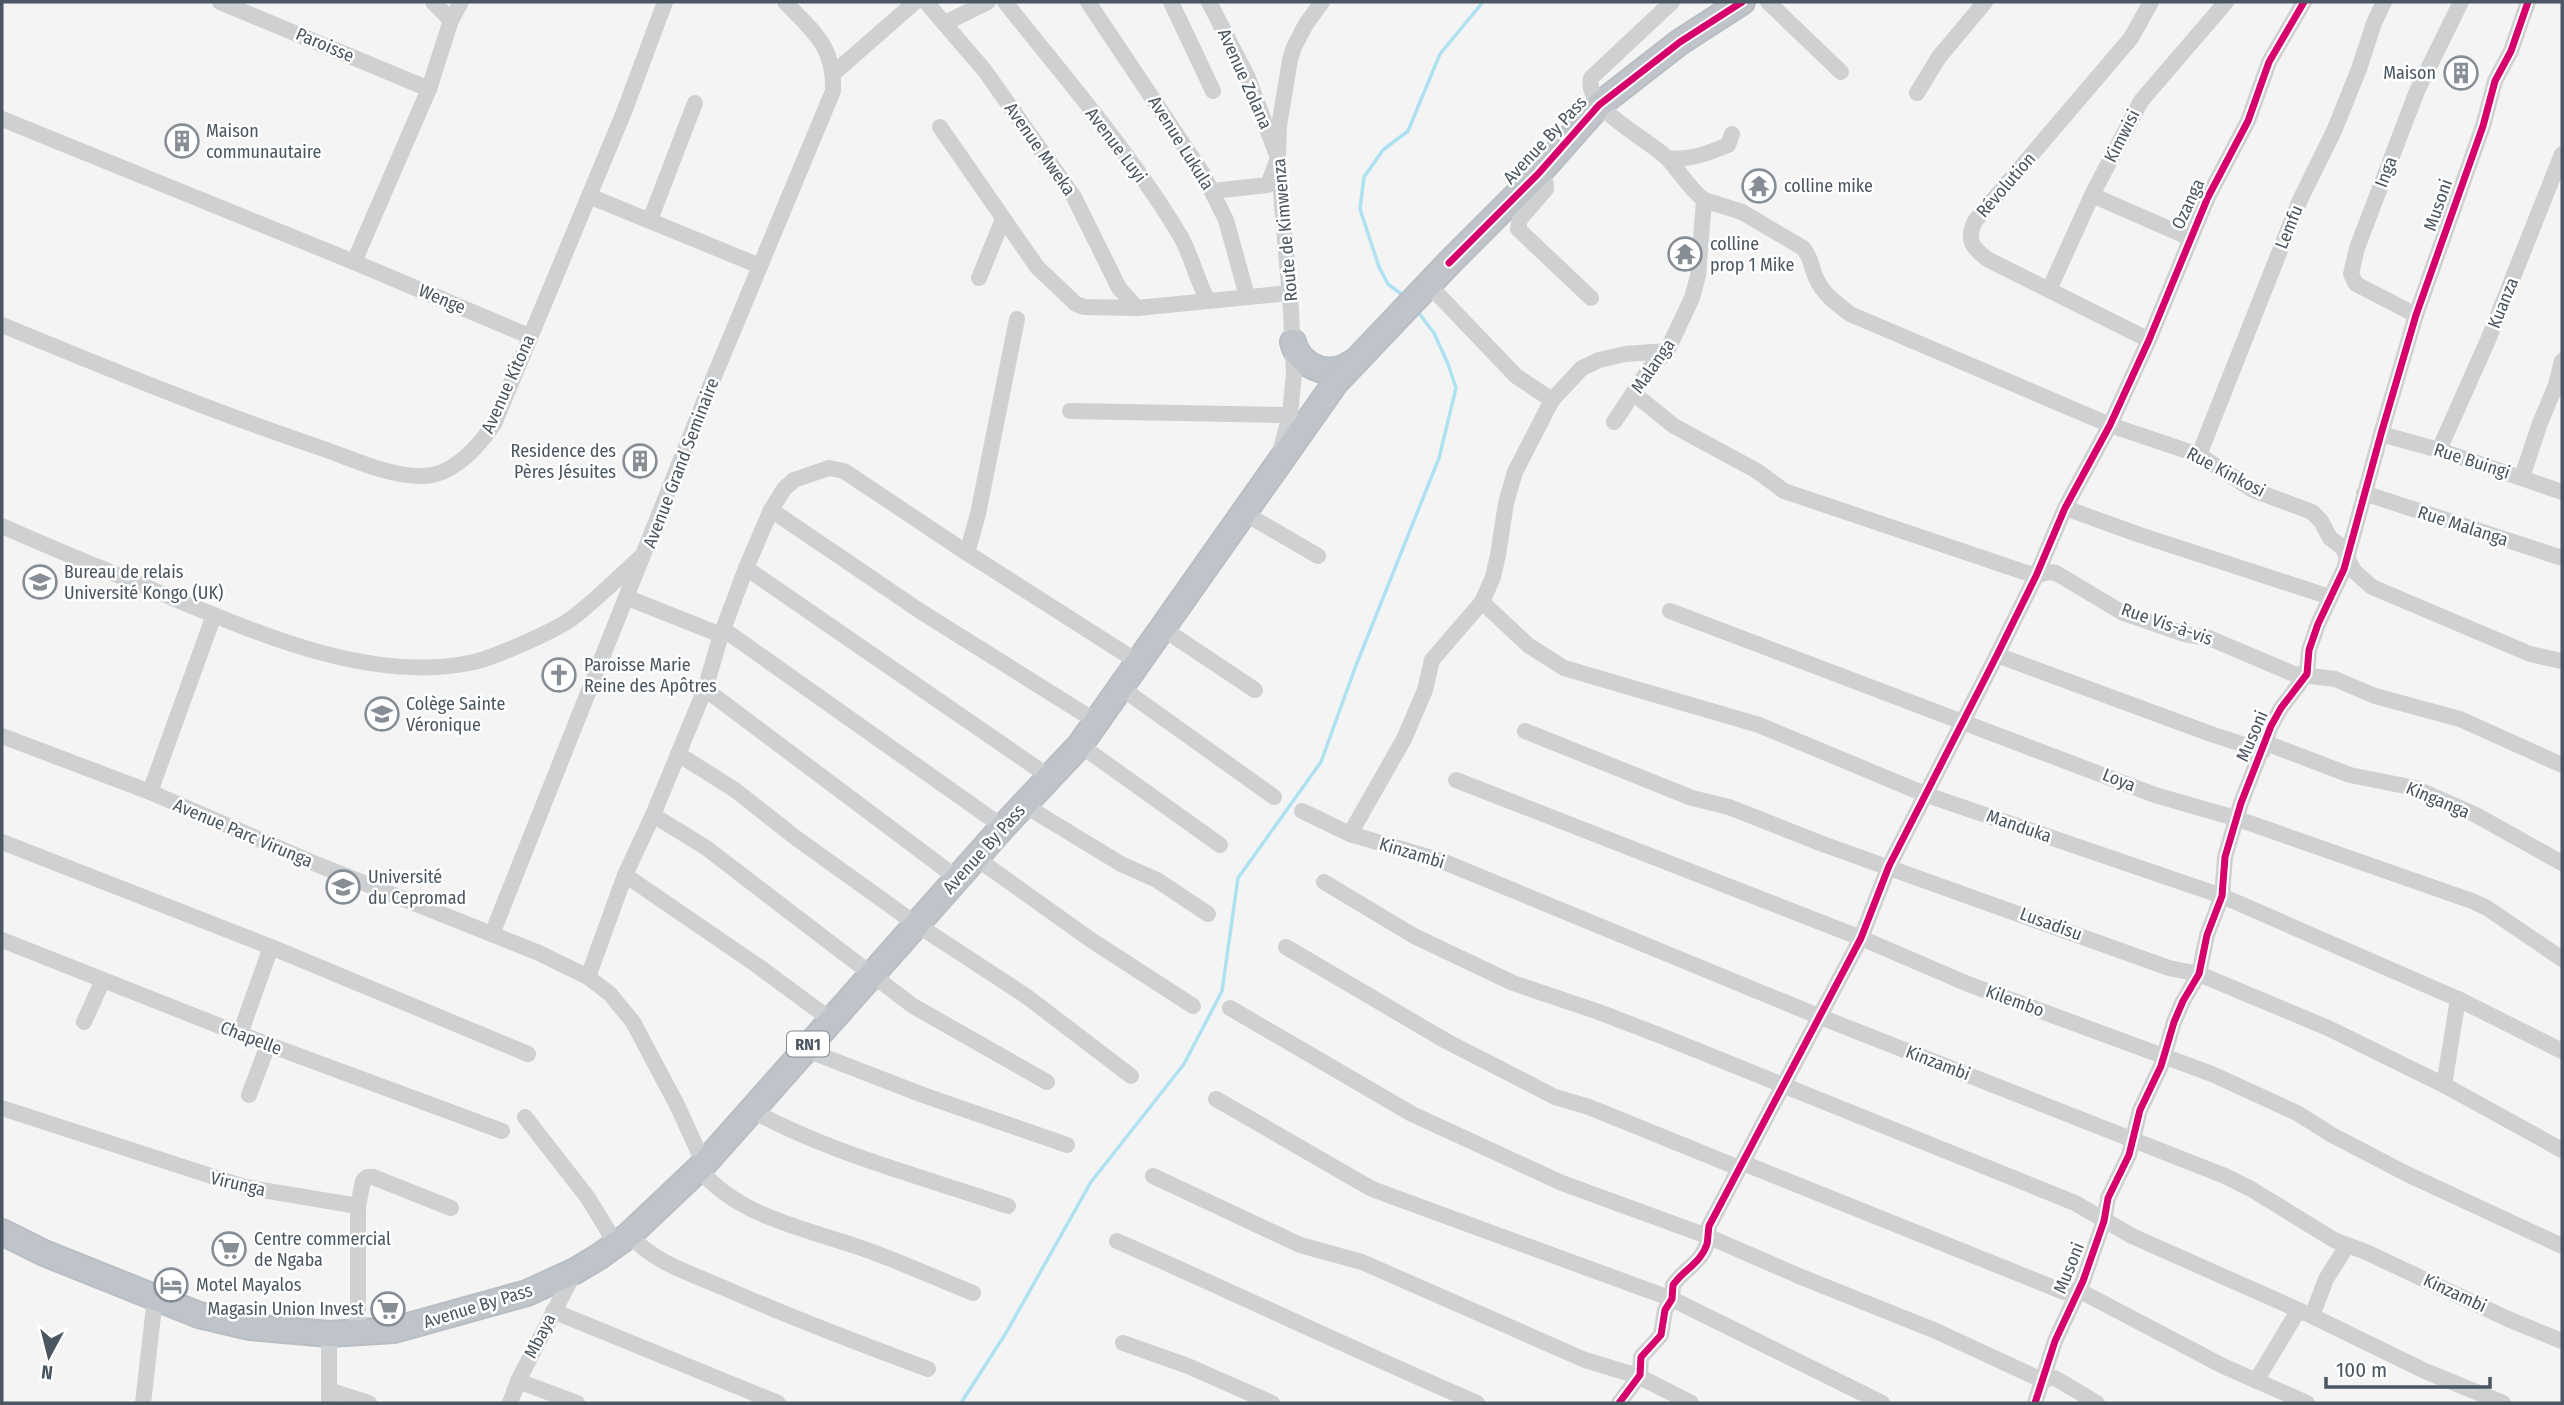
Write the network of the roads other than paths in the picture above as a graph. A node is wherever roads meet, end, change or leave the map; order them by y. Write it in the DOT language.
graph roads {
  1 [pos="220,2"];
  2 [pos="433,2"];
  3 [pos="461,2"];
  4 [pos="665,2"];
  5 [pos="785,2"];
  6 [pos="915,2"];
  7 [pos="926,2"];
  8 [pos="988,2"];
  9 [pos="1004,2"];
  10 [pos="1088,2"];
  11 [pos="1171,2"];
  12 [pos="1209,2"];
  13 [pos="1672,2"];
  14 [pos="1742,2"];
  15 [pos="1768,2"];
  16 [pos="1985,2"];
  17 [pos="2151,2"];
  18 [pos="2225,2"];
  19 [pos="2304,2"];
  20 [pos="2384,2"];
  21 [pos="2462,2"];
  22 [pos="2528,2"];
  23 [pos="1314,12"];
  24 [pos="452,20"];
  25 [pos="946,23"];
  26 [pos="1841,72"];
  27 [pos="834,73"];
  28 [pos="429,89"];
  29 [pos="1213,91"];
  30 [pos="1917,93"];
  31 [pos="695,103"];
  32 [pos="1599,105"];
  33 [pos="2,119"];
  34 [pos="940,127"];
  35 [pos="1732,134"];
  36 [pos="2562,154"];
  37 [pos="1278,158"];
  38 [pos="1667,158"];
  39 [pos="1538,174"];
  40 [pos="1212,191"];
  41 [pos="2092,195"];
  42 [pos="589,197"];
  43 [pos="1704,200"];
  44 [pos="1003,219"];
  45 [pos="650,220"];
  46 [pos="2190,238"];
  47 [pos="354,262"];
  48 [pos="760,266"];
  49 [pos="979,278"];
  50 [pos="1429,285"];
  51 [pos="2049,290"];
  52 [pos="1289,293"];
  53 [pos="1247,296"];
  54 [pos="1591,298"];
  55 [pos="1208,301"];
  56 [pos="1137,307"];
  57 [pos="2416,315"];
  58 [pos="1017,319"];
  59 [pos="2,325"];
  60 [pos="529,337"];
  61 [pos="2149,340"];
  62 [pos="1293,342"];
  63 [pos="1667,351"];
  64 [pos="1359,359"];
  65 [pos="2562,361"];
  66 [pos="2559,386"];
  67 [pos="1633,393"];
  68 [pos="1552,400"];
  69 [pos="1070,411"];
  70 [pos="1290,415"];
  71 [pos="1614,422"];
  72 [pos="2110,425"];
  73 [pos="2381,434"];
  74 [pos="2439,450"];
  75 [pos="2200,455"];
  76 [pos="1277,465"];
  77 [pos="2522,477"];
  78 [pos="2562,492"];
  79 [pos="2364,493"];
  80 [pos="2065,508"];
  81 [pos="771,510"];
  82 [pos="1244,513"];
  83 [pos="2,526"];
  84 [pos="646,552"];
  85 [pos="967,553"];
  86 [pos="1318,556"];
  87 [pos="2562,558"];
  88 [pos="2348,559"];
  89 [pos="746,568"];
  90 [pos="2036,576"];
  91 [pos="2330,597"];
  92 [pos="628,598"];
  93 [pos="1482,602"];
  94 [pos="1670,611"];
  95 [pos="214,615"];
  96 [pos="1162,628"];
  97 [pos="722,632"];
  98 [pos="1997,655"];
  99 [pos="2562,661"];
  100 [pos="1138,662"];
  101 [pos="2307,674"];
  102 [pos="1120,687"];
  103 [pos="705,689"];
  104 [pos="1255,690"];
  105 [pos="1963,721"];
  106 [pos="1097,722"];
  107 [pos="1525,732"];
  108 [pos="2,736"];
  109 [pos="1080,745"];
  110 [pos="2264,747"];
  111 [pos="678,754"];
  112 [pos="2562,765"];
  113 [pos="1051,778"];
  114 [pos="1456,780"];
  115 [pos="149,792"];
  116 [pos="1927,795"];
  117 [pos="1274,797"];
  118 [pos="1024,805"];
  119 [pos="1302,811"];
  120 [pos="653,815"];
  121 [pos="2235,818"];
  122 [pos="1003,827"];
  123 [pos="1350,834"];
  124 [pos="2,842"];
  125 [pos="1220,845"];
  126 [pos="976,858"];
  127 [pos="2562,863"];
  128 [pos="1889,866"];
  129 [pos="625,875"];
  130 [pos="957,878"];
  131 [pos="1324,882"];
  132 [pos="2222,896"];
  133 [pos="1208,914"];
  134 [pos="916,924"];
  135 [pos="492,934"];
  136 [pos="1861,938"];
  137 [pos="2,940"];
  138 [pos="271,947"];
  139 [pos="1286,947"];
  140 [pos="2562,958"];
  141 [pos="2199,974"];
  142 [pos="872,975"];
  143 [pos="588,977"];
  144 [pos="103,980"];
  145 [pos="2458,999"];
  146 [pos="1193,1006"];
  147 [pos="1230,1008"];
  148 [pos="1818,1016"];
  149 [pos="831,1020"];
  150 [pos="84,1023"];
  151 [pos="240,1034"];
  152 [pos="268,1045"];
  153 [pos="804,1049"];
  154 [pos="2562,1051"];
  155 [pos="528,1054"];
  156 [pos="2163,1055"];
  157 [pos="1130,1076"];
  158 [pos="1047,1082"];
  159 [pos="1783,1084"];
  160 [pos="2444,1085"];
  161 [pos="249,1095"];
  162 [pos="1216,1099"];
  163 [pos="2,1108"];
  164 [pos="751,1110"];
  165 [pos="525,1117"];
  166 [pos="502,1131"];
  167 [pos="2132,1139"];
  168 [pos="1067,1145"];
  169 [pos="2562,1150"];
  170 [pos="701,1166"];
  171 [pos="1741,1166"];
  172 [pos="1153,1176"];
  173 [pos="358,1206"];
  174 [pos="1009,1206"];
  175 [pos="451,1208"];
  176 [pos="2104,1221"];
  177 [pos="2,1232"];
  178 [pos="1707,1236"];
  179 [pos="623,1239"];
  180 [pos="1117,1241"];
  181 [pos="2562,1245"];
  182 [pos="2,1246"];
  183 [pos="2347,1246"];
  184 [pos="44,1253"];
  185 [pos="575,1271"];
  186 [pos="2080,1291"];
  187 [pos="973,1293"];
  188 [pos="155,1298"];
  189 [pos="1672,1298"];
  190 [pos="553,1311"];
  191 [pos="2305,1314"];
  192 [pos="358,1333"];
  193 [pos="330,1334"];
  194 [pos="2562,1341"];
  195 [pos="1123,1343"];
  196 [pos="928,1369"];
  197 [pos="1638,1376"];
  198 [pos="518,1381"];
  199 [pos="2044,1381"];
  200 [pos="2256,1381"];
  201 [pos="329,1397"];
  202 [pos="143,1403"];
  203 [pos="369,1403"];
  204 [pos="510,1403"];
  205 [pos="577,1403"];
  206 [pos="778,1403"];
  207 [pos="1272,1403"];
  208 [pos="1477,1403"];
  209 [pos="1619,1403"];
  210 [pos="1691,1403"];
  211 [pos="1882,1403"];
  212 [pos="2035,1403"];
  213 [pos="2097,1403"];
  214 [pos="2307,1403"];
  215 [pos="2504,1403"];
  1 -- 28 [label="street, Paroisse"];
  2 -- 24 [label="street"];
  3 -- 24 [label="street"];
  4 -- 42 [label="street, Avenue Kitona"];
  5 -- 27 [label="street"];
  6 -- 27 [label="street"];
  7 -- 25 [label="street, Avenue Mweka"];
  8 -- 25 [label="street"];
  9 -- 55 [label="street, Avenue Luyi"];
  10 -- 40 [label="street, Avenue Lukula"];
  11 -- 29 [label="street"];
  12 -- 37 [label="street, Avenue Zolana"];
  13 -- 32 [label="street"];
  14 -- 32 [label="highway, Avenue By Pass / RN1"];
  15 -- 26 [label="street"];
  16 -- 30 [label="street"];
  17 -- 51 [label="street, Révolution"];
  18 -- 41 [label="street, Kimwisi"];
  19 -- 46 [label="street, Ozanga"];
  20 -- 75 [label="street, Lemfu"];
  21 -- 57 [label="street, Inga"];
  22 -- 57 [label="street, Musoni"];
  23 -- 37 [label="street, Route de Kimwenza"];
  24 -- 28 [label="street"];
  25 -- 56 [label="street, Avenue Mweka"];
  27 -- 48 [label="street, Avenue Grand Seminaire"];
  28 -- 47 [label="street"];
  31 -- 45 [label="street"];
  32 -- 38 [label="street"];
  32 -- 39 [label="highway, Avenue By Pass / RN1"];
  33 -- 47 [label="street, Wenge"];
  34 -- 44 [label="street"];
  35 -- 38 [label="street"];
  36 -- 74 [label="street, Kuanza"];
  37 -- 40 [label="street"];
  37 -- 52 [label="street, Route de Kimwenza"];
  38 -- 43 [label="street"];
  39 -- 50 [label="highway, Avenue By Pass / RN1"];
  39 -- 54 [label="street"];
  40 -- 53 [label="street, Avenue Lukula"];
  41 -- 46 [label="street"];
  41 -- 51 [label="street, Kimwisi"];
  42 -- 45 [label="street"];
  42 -- 60 [label="street, Avenue Kitona"];
  43 -- 63 [label="street, Malanga"];
  43 -- 72 [label="street, Rue Kinkosi"];
  44 -- 49 [label="street"];
  44 -- 56 [label="street"];
  45 -- 48 [label="street"];
  46 -- 61 [label="street, Ozanga"];
  47 -- 60 [label="street, Wenge"];
  48 -- 84 [label="street, Avenue Grand Seminaire"];
  50 -- 64 [label="highway, Avenue By Pass / RN1"];
  50 -- 68 [label="street"];
  51 -- 61 [label="street, Révolution"];
  52 -- 53 [label="street"];
  52 -- 62 [label="street, Route de Kimwenza"];
  53 -- 55 [label="street"];
  55 -- 56 [label="street"];
  57 -- 73 [label="street, Musoni"];
  58 -- 85 [label="street"];
  59 -- 60 [label="street, Avenue Kitona"];
  61 -- 72 [label="street, Ozanga"];
  62 -- 64 [label="highway"];
  62 -- 70 [label="street, Route de Kimwenza"];
  63 -- 67 [label="street, Malanga"];
  63 -- 68 [label="street"];
  64 -- 76 [label="highway, Avenue By Pass / RN1"];
  65 -- 66 [label="street"];
  66 -- 77 [label="street"];
  67 -- 71 [label="street, Malanga"];
  67 -- 90 [label="street, Rue Vis-à-vis"];
  68 -- 93 [label="street"];
  69 -- 70 [label="street"];
  70 -- 76 [label="street, Route de Kimwenza"];
  72 -- 75 [label="street, Rue Kinkosi"];
  72 -- 80 [label="street, Ozanga"];
  73 -- 74 [label="street, Rue Buingi"];
  73 -- 79 [label="street, Musoni"];
  74 -- 77 [label="street, Rue Buingi"];
  75 -- 88 [label="street, Rue Kinkosi"];
  76 -- 82 [label="highway, Avenue By Pass / RN1"];
  77 -- 78 [label="street, Rue Buingi"];
  79 -- 87 [label="street, Rue Malanga"];
  79 -- 88 [label="street, Musoni"];
  80 -- 90 [label="street, Ozanga"];
  80 -- 91 [label="street"];
  81 -- 85 [label="street"];
  81 -- 89 [label="street"];
  81 -- 106 [label="street"];
  82 -- 86 [label="street"];
  82 -- 96 [label="highway, Avenue By Pass / RN1"];
  83 -- 95 [label="street"];
  84 -- 92 [label="street, Avenue Grand Seminaire"];
  84 -- 95 [label="street"];
  85 -- 100 [label="street"];
  88 -- 91 [label="street, Musoni"];
  88 -- 99 [label="street, Rue Kinkosi"];
  89 -- 97 [label="street"];
  89 -- 113 [label="street"];
  90 -- 98 [label="street, Ozanga"];
  90 -- 101 [label="street, Rue Vis-à-vis"];
  91 -- 101 [label="street, Musoni"];
  92 -- 97 [label="street"];
  92 -- 135 [label="street, Avenue Grand Seminaire"];
  93 -- 116 [label="street, Manduka"];
  93 -- 123 [label="street"];
  94 -- 105 [label="street, Loya"];
  95 -- 115 [label="street"];
  96 -- 100 [label="highway, Avenue By Pass / RN1"];
  96 -- 104 [label="street"];
  97 -- 103 [label="street"];
  97 -- 122 [label="street"];
  98 -- 105 [label="street, Ozanga"];
  98 -- 110 [label="street, Kinganga"];
  100 -- 102 [label="highway, Avenue By Pass / RN1"];
  101 -- 110 [label="street, Musoni"];
  101 -- 112 [label="street, Rue Vis-à-vis"];
  102 -- 106 [label="highway, Avenue By Pass / RN1"];
  102 -- 117 [label="street"];
  103 -- 111 [label="street"];
  103 -- 130 [label="street"];
  105 -- 116 [label="street, Ozanga"];
  105 -- 121 [label="street, Loya"];
  106 -- 109 [label="highway, Avenue By Pass / RN1"];
  107 -- 128 [label="street, Lusadisu"];
  108 -- 115 [label="street, Avenue Parc Virunga"];
  109 -- 113 [label="highway, Avenue By Pass / RN1"];
  109 -- 125 [label="street"];
  110 -- 121 [label="street, Musoni"];
  110 -- 127 [label="street, Kinganga"];
  111 -- 120 [label="street"];
  111 -- 134 [label="street"];
  113 -- 118 [label="highway, Avenue By Pass / RN1"];
  114 -- 136 [label="street, Kilembo"];
  115 -- 135 [label="street, Avenue Parc Virunga"];
  116 -- 128 [label="street, Ozanga"];
  116 -- 132 [label="street, Manduka"];
  118 -- 122 [label="highway, Avenue By Pass / RN1"];
  118 -- 133 [label="street"];
  119 -- 123 [label="street, Kinzambi"];
  120 -- 129 [label="street"];
  120 -- 142 [label="street"];
  121 -- 132 [label="street, Musoni"];
  121 -- 140 [label="street, Loya"];
  122 -- 126 [label="highway, Avenue By Pass / RN1"];
  123 -- 148 [label="street, Kinzambi"];
  124 -- 138 [label="street"];
  126 -- 130 [label="highway, Avenue By Pass / RN1"];
  126 -- 146 [label="street"];
  128 -- 136 [label="street, Ozanga"];
  128 -- 141 [label="street, Lusadisu"];
  129 -- 143 [label="street"];
  129 -- 149 [label="street"];
  130 -- 134 [label="highway, Avenue By Pass / RN1"];
  131 -- 159 [label="street"];
  132 -- 141 [label="street, Musoni"];
  132 -- 145 [label="street, Manduka"];
  134 -- 142 [label="highway, Avenue By Pass / RN1"];
  134 -- 157 [label="street"];
  135 -- 143 [label="street, Avenue Parc Virunga"];
  136 -- 148 [label="street, Ozanga"];
  136 -- 156 [label="street, Kilembo"];
  137 -- 144 [label="street, Chapelle"];
  138 -- 151 [label="street"];
  138 -- 155 [label="street"];
  139 -- 171 [label="street"];
  141 -- 156 [label="street, Musoni"];
  141 -- 160 [label="street, Lusadisu"];
  142 -- 149 [label="highway, Avenue By Pass / RN1"];
  142 -- 158 [label="street"];
  143 -- 170 [label="street, Avenue Parc Virunga"];
  144 -- 150 [label="street"];
  144 -- 151 [label="street, Chapelle"];
  145 -- 154 [label="street, Manduka"];
  145 -- 160 [label="street"];
  147 -- 178 [label="street"];
  148 -- 159 [label="street, Ozanga"];
  148 -- 167 [label="street, Kinzambi"];
  149 -- 153 [label="highway, Avenue By Pass / RN1"];
  151 -- 152 [label="street, Chapelle"];
  152 -- 161 [label="street"];
  152 -- 166 [label="street, Chapelle"];
  153 -- 164 [label="highway, Avenue By Pass / RN1"];
  153 -- 168 [label="street"];
  156 -- 167 [label="street, Musoni"];
  156 -- 181 [label="street, Kilembo"];
  159 -- 171 [label="street, Ozanga"];
  159 -- 176 [label="street"];
  160 -- 169 [label="street, Lusadisu"];
  162 -- 189 [label="street"];
  163 -- 173 [label="street, Virunga"];
  164 -- 170 [label="highway, Avenue By Pass / RN1"];
  164 -- 174 [label="street"];
  165 -- 179 [label="street"];
  167 -- 176 [label="street, Musoni"];
  167 -- 183 [label="street, Kinzambi"];
  170 -- 179 [label="highway, Avenue By Pass / RN1"];
  170 -- 187 [label="street"];
  171 -- 178 [label="street, Ozanga"];
  171 -- 186 [label="street"];
  172 -- 197 [label="street"];
  173 -- 175 [label="street"];
  173 -- 192 [label="street"];
  176 -- 186 [label="street, Musoni"];
  176 -- 191 [label="street"];
  177 -- 184 [label="highway, RN1"];
  178 -- 189 [label="street, Ozanga"];
  178 -- 199 [label="street"];
  179 -- 185 [label="highway, Avenue By Pass / RN1"];
  179 -- 196 [label="street"];
  180 -- 208 [label="street"];
  182 -- 184 [label="highway, RN1"];
  183 -- 191 [label="street"];
  183 -- 194 [label="street, Kinzambi"];
  184 -- 188 [label="highway, Avenue By Pass / RN1"];
  185 -- 190 [label="street, Mbaya"];
  185 -- 192 [label="highway, Avenue By Pass / RN1"];
  186 -- 199 [label="street, Musoni"];
  186 -- 200 [label="street"];
  188 -- 193 [label="highway, Avenue By Pass / RN1"];
  188 -- 202 [label="street"];
  189 -- 197 [label="street, Ozanga"];
  189 -- 211 [label="street"];
  190 -- 198 [label="street, Mbaya"];
  190 -- 206 [label="street"];
  191 -- 200 [label="street"];
  191 -- 215 [label="street"];
  192 -- 193 [label="highway, Avenue By Pass / RN1"];
  193 -- 201 [label="street"];
  195 -- 207 [label="street"];
  197 -- 209 [label="street, Ozanga"];
  197 -- 210 [label="street"];
  198 -- 204 [label="street, Mbaya"];
  198 -- 205 [label="street"];
  199 -- 212 [label="street, Musoni"];
  199 -- 213 [label="street"];
  200 -- 214 [label="street"];
  201 -- 203 [label="street"];
}
